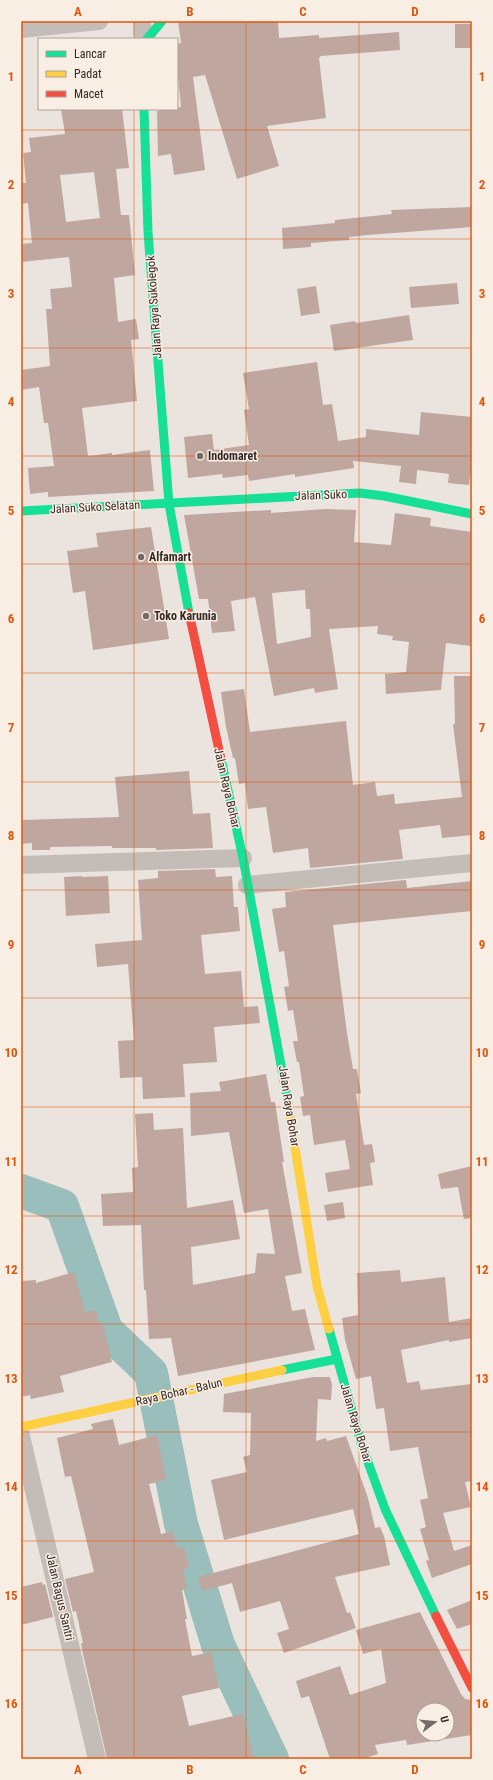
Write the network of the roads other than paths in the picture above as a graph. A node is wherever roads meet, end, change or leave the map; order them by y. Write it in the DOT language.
graph roads {
  1 [pos="98,21"];
  2 [pos="142,21"];
  3 [pos="162,21"];
  4 [pos="21,29"];
  5 [pos="143,38"];
  6 [pos="148,38"];
  7 [pos="144,110"];
  8 [pos="169,504"];
  9 [pos="21,511"];
  10 [pos="472,514"];
  11 [pos="243,858"];
  12 [pos="472,863"];
  13 [pos="21,865"];
  14 [pos="248,885"];
  15 [pos="337,1359"];
  16 [pos="21,1427"];
  17 [pos="21,1436"];
  18 [pos="472,1688"];
  19 [pos="97,1759"];
  1 -- 4 [label="street"];
  2 -- 5 [label="street"];
  3 -- 6 [label="street"];
  7 -- 8 [label="street, Jalan Raya Sukolegok"];
  8 -- 9 [label="street, Jalan Suko Selatan"];
  8 -- 10 [label="street, Jalan Suko"];
  8 -- 11 [label="street, Jalan Raya Bohar"];
  11 -- 13 [label="street"];
  11 -- 14 [label="street, Jalan Raya Bohar"];
  12 -- 14 [label="street"];
  14 -- 15 [label="street, Jalan Raya Bohar"];
  15 -- 16 [label="street, Raya Bohar - Balun"];
  15 -- 18 [label="street, Jalan Raya Bohar"];
  17 -- 19 [label="street, Jalan Bagus Santri"];
}
